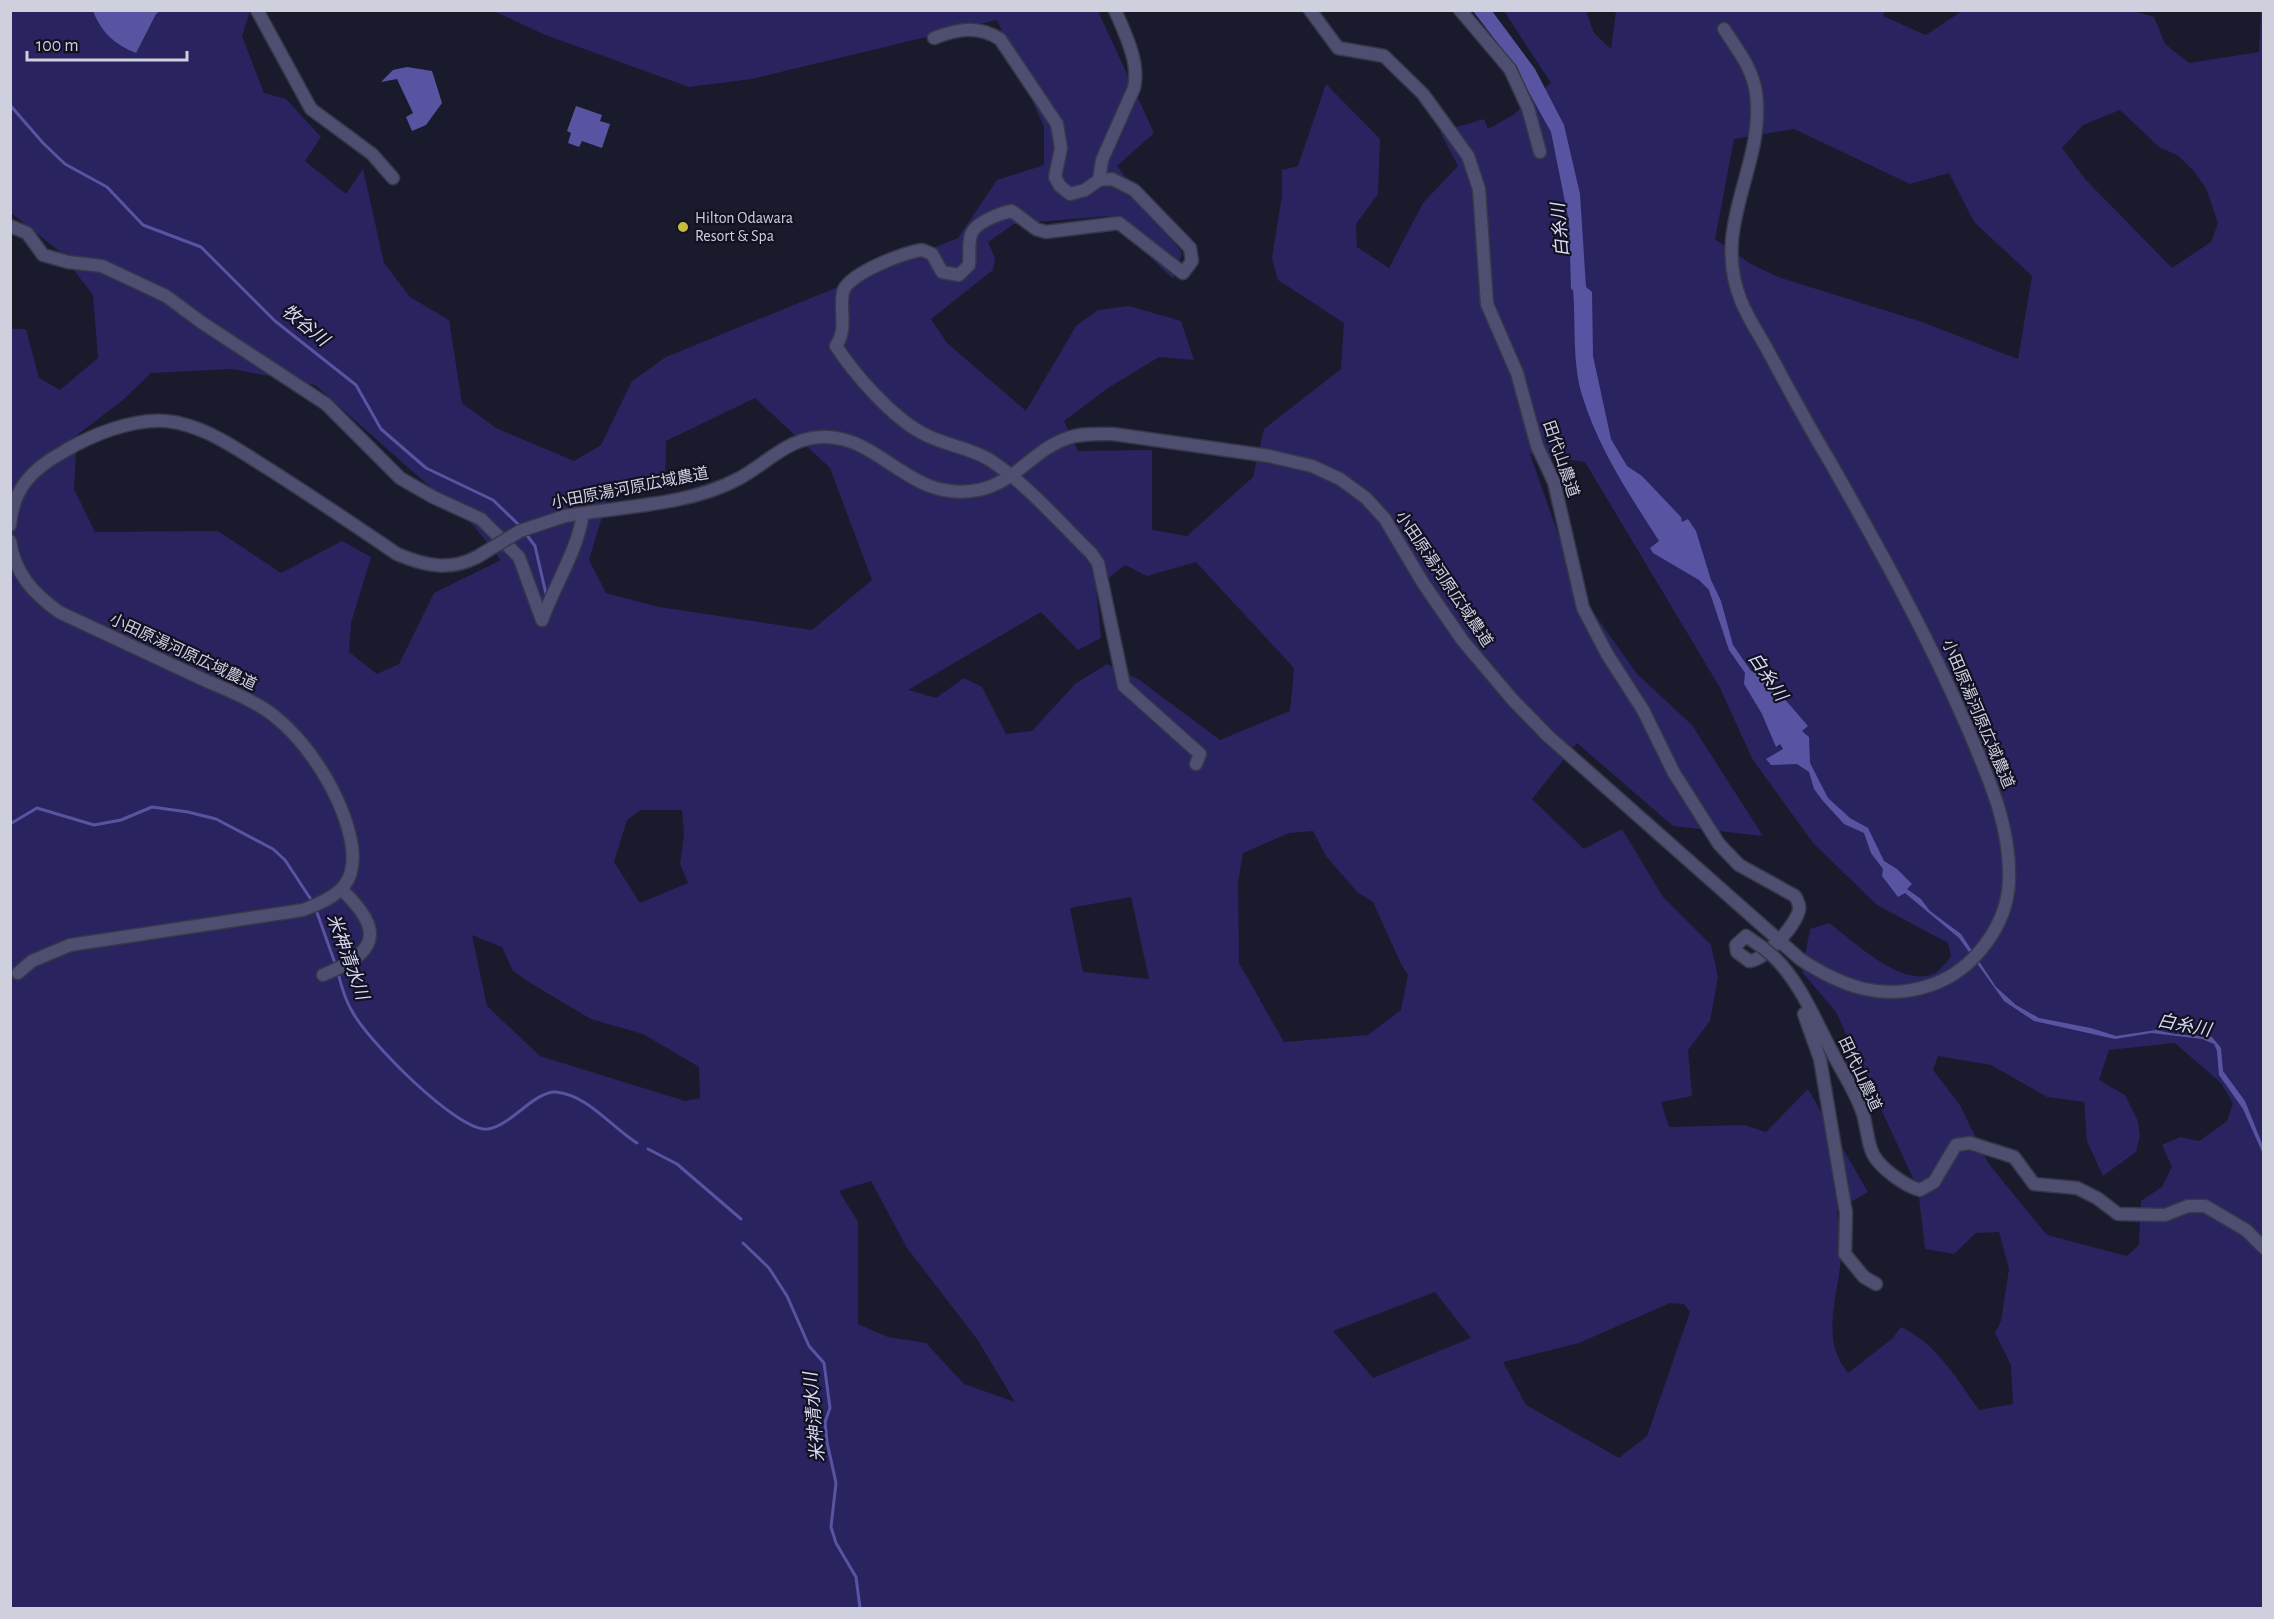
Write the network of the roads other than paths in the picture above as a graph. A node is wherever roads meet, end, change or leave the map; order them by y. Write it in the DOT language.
graph roads {
  1 [pos="256,10"];
  2 [pos="1115,10"];
  3 [pos="1310,10"];
  4 [pos="1460,10"];
  5 [pos="1724,29"];
  6 [pos="934,38"];
  7 [pos="1540,152"];
  8 [pos="393,178"];
  9 [pos="1099,180"];
  10 [pos="10,225"];
  11 [pos="1012,476"];
  12 [pos="583,513"];
  13 [pos="10,525"];
  14 [pos="10,541"];
  15 [pos="1196,764"];
  16 [pos="342,890"];
  17 [pos="1778,940"];
  18 [pos="18,974"];
  19 [pos="326,974"];
  20 [pos="1798,990"];
  21 [pos="2264,1248"];
  22 [pos="1876,1284"];
  1 -- 8 [label="street"];
  2 -- 9 [label="street"];
  3 -- 17 [label="street, 田代山農道"];
  4 -- 7 [label="street"];
  5 -- 17 [label="street, 小田原湯河原広域農道"];
  6 -- 9 [label="street"];
  9 -- 11 [label="street"];
  10 -- 12 [label="street"];
  11 -- 12 [label="street, 小田原湯河原広域農道"];
  11 -- 15 [label="street"];
  11 -- 17 [label="street, 小田原湯河原広域農道"];
  12 -- 13 [label="street, 小田原湯河原広域農道, bridge"];
  14 -- 16 [label="street, 小田原湯河原広域農道"];
  16 -- 18 [label="street"];
  16 -- 19 [label="street"];
  17 -- 20 [label="street, 田代山農道, bridge"];
  20 -- 21 [label="street, 田代山農道"];
  20 -- 22 [label="street"];
}
